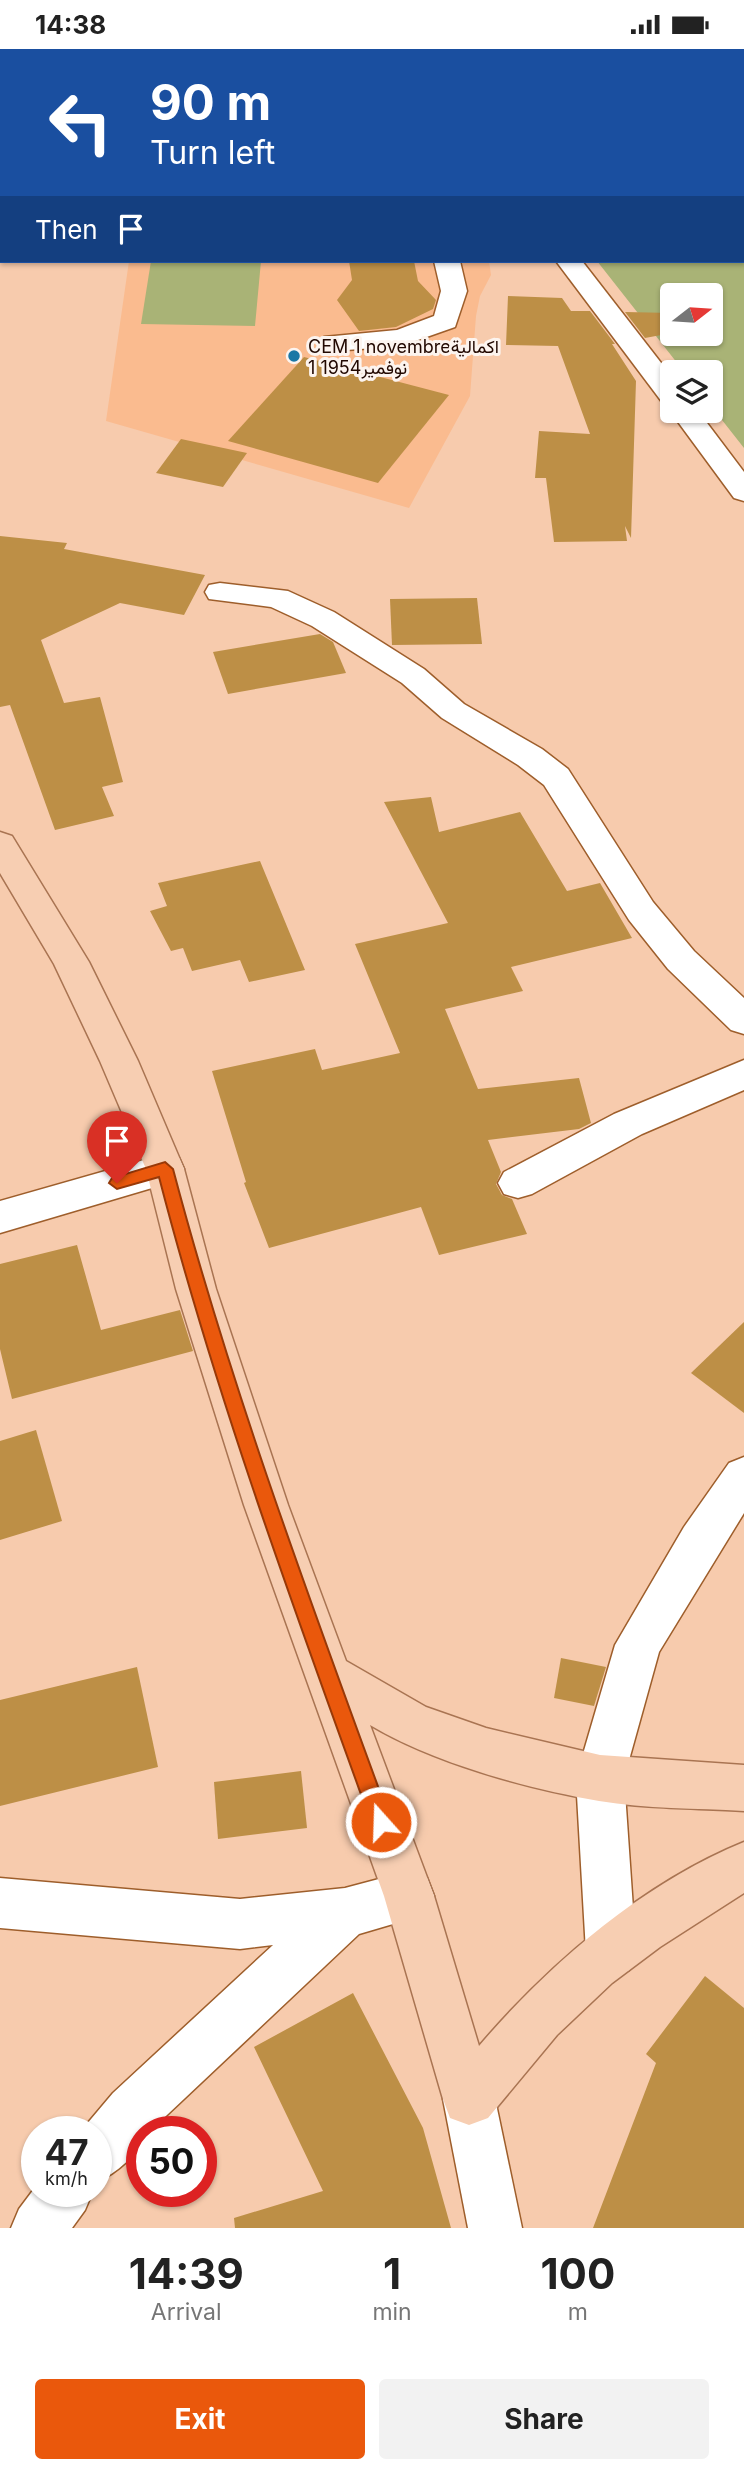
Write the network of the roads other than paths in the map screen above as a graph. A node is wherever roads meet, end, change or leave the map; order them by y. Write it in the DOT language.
graph roads {
  1 [pos="447,263"];
  2 [pos="571,263"];
  3 [pos="333,343"];
  4 [pos="660,380"];
  5 [pos="693,423"];
  6 [pos="744,492"];
  7 [pos="220,592"];
  8 [pos="0,843"];
  9 [pos="744,1020"];
  10 [pos="744,1074"];
  11 [pos="165,1169"];
  12 [pos="519,1183"];
  13 [pos="0,1217"];
  14 [pos="744,1476"];
  15 [pos="326,1674"];
  16 [pos="600,1778"];
  17 [pos="744,1788"];
  18 [pos="744,1866"];
  19 [pos="409,1896"];
  20 [pos="0,1903"];
  21 [pos="345,1913"];
  22 [pos="611,1952"];
  23 [pos="469,2099"];
  24 [pos="112,2136"];
  25 [pos="54,2207"];
  26 [pos="38,2228"];
  27 [pos="495,2228"];
  1 -- 3 [label="street"];
  2 -- 4 [label="street"];
  5 -- 6 [label="street"];
  7 -- 9 [label="street"];
  8 -- 11 [label="main road"];
  10 -- 12 [label="street"];
  11 -- 13 [label="street"];
  11 -- 15 [label="main road"];
  14 -- 16 [label="street"];
  15 -- 16 [label="main road"];
  15 -- 19 [label="main road"];
  16 -- 17 [label="main road"];
  16 -- 22 [label="street"];
  18 -- 22 [label="main road"];
  19 -- 21 [label="street"];
  19 -- 23 [label="main road"];
  20 -- 21 [label="street"];
  21 -- 24 [label="street"];
  22 -- 23 [label="main road"];
  23 -- 27 [label="street"];
  25 -- 26 [label="street"];
}
